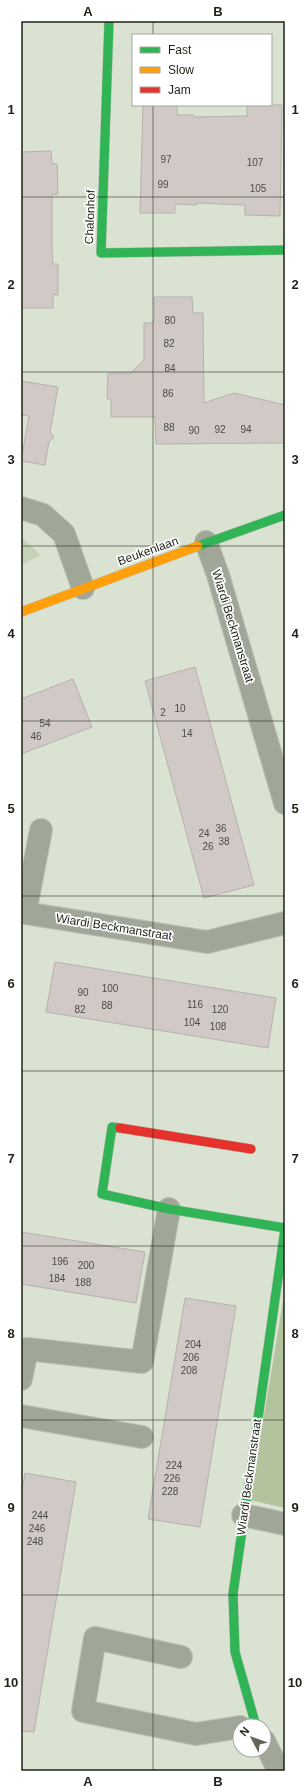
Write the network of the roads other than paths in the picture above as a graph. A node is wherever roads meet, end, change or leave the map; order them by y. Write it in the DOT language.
graph roads {
  1 [pos="108,21"];
  2 [pos="285,250"];
  3 [pos="21,508"];
  4 [pos="285,514"];
  5 [pos="206,542"];
  6 [pos="83,588"];
  7 [pos="21,612"];
  8 [pos="285,804"];
  9 [pos="41,830"];
  10 [pos="285,923"];
  11 [pos="251,1149"];
  12 [pos="169,1209"];
  13 [pos="285,1229"];
  14 [pos="21,1379"];
  15 [pos="21,1416"];
  16 [pos="142,1437"];
  17 [pos="243,1515"];
  18 [pos="285,1524"];
  19 [pos="181,1656"];
  20 [pos="250,1718"];
  21 [pos="232,1731"];
  22 [pos="271,1758"];
  23 [pos="279,1771"];
  1 -- 2 [label="street, Chalonhof"];
  3 -- 6 [label="street"];
  4 -- 5 [label="street, Beukenlaan"];
  5 -- 6 [label="street, Beukenlaan"];
  5 -- 8 [label="street, Wiardi Beckmanstraat"];
  6 -- 7 [label="street, Beukenlaan"];
  9 -- 10 [label="street, Wiardi Beckmanstraat"];
  11 -- 12 [label="street, Wiardi Beckmanstraat"];
  12 -- 13 [label="street, Wiardi Beckmanstraat"];
  12 -- 14 [label="street"];
  13 -- 17 [label="street, Wiardi Beckmanstraat"];
  15 -- 16 [label="street"];
  17 -- 18 [label="street"];
  17 -- 20 [label="street, Wiardi Beckmanstraat"];
  19 -- 21 [label="street"];
  22 -- 23 [label="street, Wiardi Beckmanstraat"];
}
